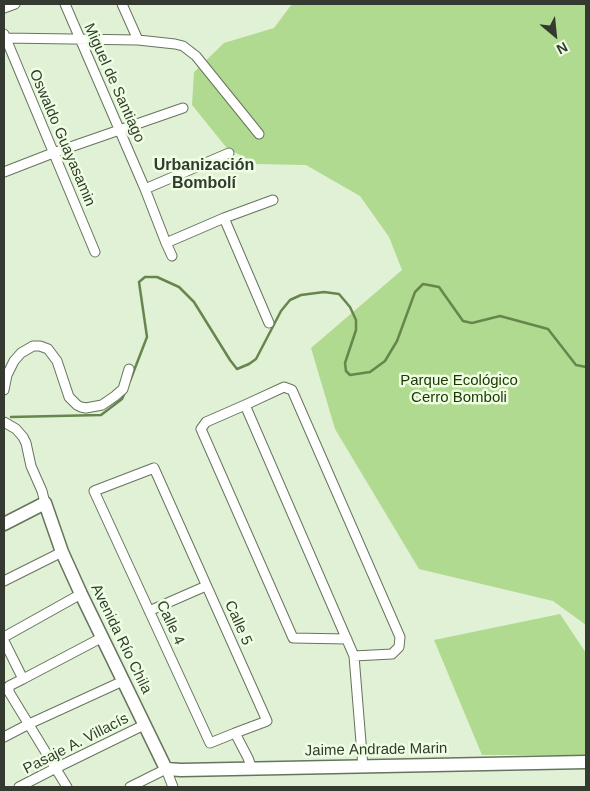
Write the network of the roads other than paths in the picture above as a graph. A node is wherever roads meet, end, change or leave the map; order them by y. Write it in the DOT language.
graph roads {
  1 [pos="15,4"];
  2 [pos="64,4"];
  3 [pos="124,4"];
  4 [pos="4,8"];
  5 [pos="5,36"];
  6 [pos="80,39"];
  7 [pos="138,40"];
  8 [pos="183,108"];
  9 [pos="120,130"];
  10 [pos="259,134"];
  11 [pos="53,153"];
  12 [pos="229,153"];
  13 [pos="4,172"];
  14 [pos="145,189"];
  15 [pos="274,200"];
  16 [pos="224,218"];
  17 [pos="166,244"];
  18 [pos="95,252"];
  19 [pos="172,256"];
  20 [pos="269,323"];
  21 [pos="129,369"];
  22 [pos="4,390"];
  23 [pos="245,406"];
  24 [pos="4,422"];
  25 [pos="94,491"];
  26 [pos="45,503"];
  27 [pos="4,524"];
  28 [pos="62,552"];
  29 [pos="4,581"];
  30 [pos="206,586"];
  31 [pos="81,594"];
  32 [pos="149,611"];
  33 [pos="101,638"];
  34 [pos="4,639"];
  35 [pos="347,639"];
  36 [pos="354,656"];
  37 [pos="22,679"];
  38 [pos="124,681"];
  39 [pos="29,724"];
  40 [pos="144,724"];
  41 [pos="234,733"];
  42 [pos="4,738"];
  43 [pos="586,762"];
  44 [pos="363,766"];
  45 [pos="56,768"];
  46 [pos="166,768"];
  47 [pos="252,769"];
  48 [pos="20,787"];
  49 [pos="67,787"];
  50 [pos="130,787"];
  51 [pos="173,787"];
  1 -- 4 [label="street"];
  2 -- 6 [label="street, Miguel de Santiago"];
  3 -- 7 [label="street"];
  5 -- 6 [label="street"];
  5 -- 11 [label="street, Oswaldo Guayasamin"];
  6 -- 7 [label="street"];
  6 -- 9 [label="street, Miguel de Santiago"];
  7 -- 10 [label="street"];
  8 -- 9 [label="street"];
  9 -- 11 [label="street"];
  9 -- 14 [label="street, Miguel de Santiago"];
  11 -- 13 [label="street"];
  11 -- 18 [label="street, Oswaldo Guayasamin"];
  12 -- 14 [label="street"];
  14 -- 17 [label="street, Miguel de Santiago"];
  15 -- 16 [label="street"];
  16 -- 17 [label="street"];
  16 -- 20 [label="street"];
  17 -- 19 [label="street, Miguel de Santiago"];
  21 -- 22 [label="street"];
  23 -- 35 [label="street"];
  23 -- 35 [label="street"];
  23 -- 36 [label="street"];
  24 -- 26 [label="street"];
  25 -- 30 [label="street, Calle 5"];
  25 -- 32 [label="street, Calle 4"];
  26 -- 27 [label="street"];
  26 -- 28 [label="street, Avenida Río Chila"];
  28 -- 29 [label="street"];
  28 -- 31 [label="street, Avenida Río Chila"];
  30 -- 32 [label="street"];
  30 -- 41 [label="street, Calle 5"];
  31 -- 33 [label="street, Avenida Río Chila"];
  31 -- 34 [label="street"];
  32 -- 41 [label="street, Calle 4"];
  33 -- 37 [label="street"];
  33 -- 38 [label="street, Avenida Río Chila"];
  34 -- 37 [label="street"];
  35 -- 36 [label="street"];
  36 -- 44 [label="street"];
  37 -- 39 [label="street"];
  38 -- 39 [label="street"];
  38 -- 40 [label="street, Avenida Río Chila"];
  39 -- 42 [label="street"];
  39 -- 45 [label="street"];
  40 -- 45 [label="street, Pasaje A. Villacís"];
  40 -- 46 [label="street, Avenida Río Chila"];
  41 -- 47 [label="street"];
  43 -- 44 [label="street, Jaime Andrade Marin"];
  44 -- 47 [label="street, Jaime Andrade Marin"];
  45 -- 48 [label="street, Pasaje A. Villacís"];
  45 -- 49 [label="street"];
  46 -- 47 [label="street, Jaime Andrade Marin"];
  46 -- 50 [label="street"];
  46 -- 51 [label="street, Avenida Río Chila"];
}
